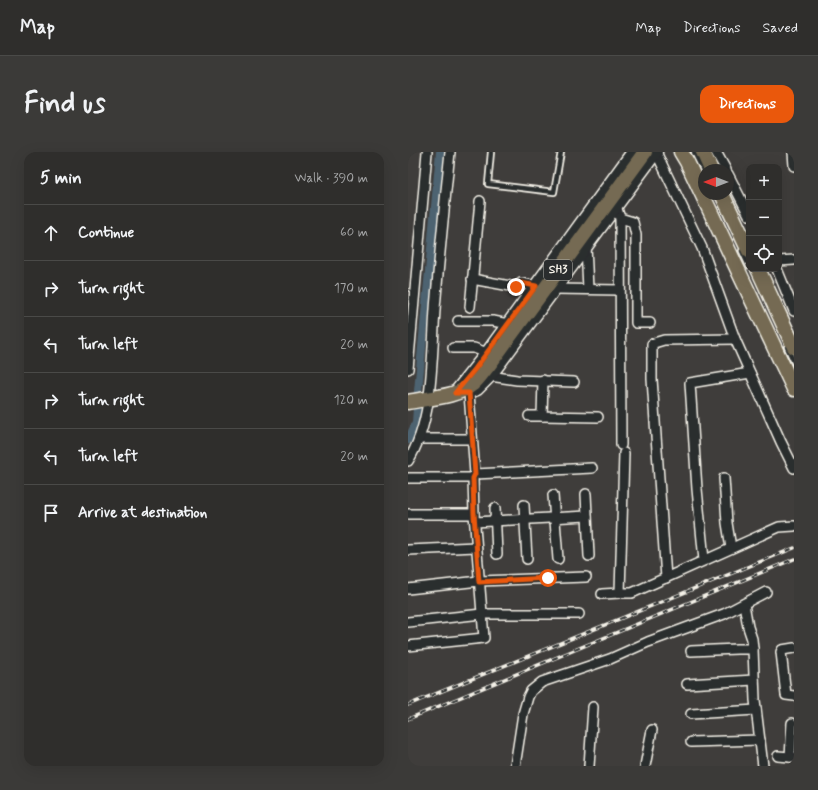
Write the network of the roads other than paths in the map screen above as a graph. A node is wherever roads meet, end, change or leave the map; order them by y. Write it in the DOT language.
graph roads {
  1 [pos="427,152"];
  2 [pos="450,152"];
  3 [pos="491,152"];
  4 [pos="555,152"];
  5 [pos="561,152"];
  6 [pos="633,152"];
  7 [pos="645,152"];
  8 [pos="656,152"];
  9 [pos="681,152"];
  10 [pos="688,152"];
  11 [pos="694,152"];
  12 [pos="703,152"];
  13 [pos="716,152"];
  14 [pos="793,152"];
  15 [pos="698,164"];
  16 [pos="700,164"];
  17 [pos="705,164"];
  18 [pos="723,164"];
  19 [pos="794,166"];
  20 [pos="734,185"];
  21 [pos="725,200"];
  22 [pos="480,201"];
  23 [pos="616,206"];
  24 [pos="746,208"];
  25 [pos="620,218"];
  26 [pos="586,246"];
  27 [pos="745,249"];
  28 [pos="794,260"];
  29 [pos="782,262"];
  30 [pos="759,272"];
  31 [pos="778,272"];
  32 [pos="472,279"];
  33 [pos="536,286"];
  34 [pos="555,289"];
  35 [pos="588,289"];
  36 [pos="620,290"];
  37 [pos="470,307"];
  38 [pos="794,311"];
  39 [pos="765,314"];
  40 [pos="458,321"];
  41 [pos="650,323"];
  42 [pos="508,324"];
  43 [pos="735,339"];
  44 [pos="789,344"];
  45 [pos="453,348"];
  46 [pos="487,353"];
  47 [pos="794,362"];
  48 [pos="408,369"];
  49 [pos="750,373"];
  50 [pos="490,376"];
  51 [pos="794,376"];
  52 [pos="543,380"];
  53 [pos="574,382"];
  54 [pos="470,389"];
  55 [pos="794,389"];
  56 [pos="455,393"];
  57 [pos="428,398"];
  58 [pos="408,402"];
  59 [pos="529,416"];
  60 [pos="542,416"];
  61 [pos="598,417"];
  62 [pos="419,439"];
  63 [pos="472,439"];
  64 [pos="408,461"];
  65 [pos="592,468"];
  66 [pos="794,468"];
  67 [pos="474,476"];
  68 [pos="408,478"];
  69 [pos="724,478"];
  70 [pos="586,494"];
  71 [pos="554,495"];
  72 [pos="524,505"];
  73 [pos="495,508"];
  74 [pos="408,514"];
  75 [pos="587,516"];
  76 [pos="555,517"];
  77 [pos="474,518"];
  78 [pos="525,519"];
  79 [pos="495,521"];
  80 [pos="794,526"];
  81 [pos="476,547"];
  82 [pos="731,548"];
  83 [pos="408,550"];
  84 [pos="497,554"];
  85 [pos="589,556"];
  86 [pos="527,559"];
  87 [pos="558,559"];
  88 [pos="704,560"];
  89 [pos="586,577"];
  90 [pos="666,578"];
  91 [pos="479,582"];
  92 [pos="408,588"];
  93 [pos="766,592"];
  94 [pos="620,593"];
  95 [pos="602,594"];
  96 [pos="744,604"];
  97 [pos="482,614"];
  98 [pos="579,614"];
  99 [pos="408,622"];
  100 [pos="408,646"];
  101 [pos="794,648"];
  102 [pos="752,649"];
  103 [pos="691,651"];
  104 [pos="754,680"];
  105 [pos="687,684"];
  106 [pos="794,696"];
  107 [pos="593,707"];
  108 [pos="756,710"];
  109 [pos="692,714"];
  110 [pos="792,723"];
  111 [pos="652,730"];
  112 [pos="760,740"];
  113 [pos="691,742"];
  114 [pos="778,756"];
  115 [pos="792,757"];
  116 [pos="515,766"];
  117 [pos="589,766"];
  118 [pos="645,766"];
  119 [pos="763,766"];
  1 -- 48 [label="street"];
  2 -- 57 [label="street"];
  3 -- 5 [label="lane"];
  4 -- 5 [label="lane"];
  6 -- 33 [label="street, SH3"];
  7 -- 54 [label="main road, SH3"];
  8 -- 23 [label="street"];
  8 -- 43 [label="street"];
  9 -- 55 [label="main road"];
  10 -- 15 [label="lane"];
  11 -- 16 [label="lane"];
  12 -- 17 [label="main road"];
  13 -- 18 [label="street"];
  14 -- 19 [label="street"];
  20 -- 24 [label="street"];
  21 -- 27 [label="main road"];
  22 -- 32 [label="street"];
  23 -- 25 [label="street"];
  23 -- 26 [label="street, SH3"];
  25 -- 36 [label="street"];
  25 -- 41 [label="street"];
  26 -- 34 [label="street, SH3"];
  26 -- 35 [label="street"];
  28 -- 29 [label="street"];
  30 -- 44 [label="main road"];
  31 -- 38 [label="street"];
  32 -- 33 [label="street"];
  32 -- 37 [label="street"];
  33 -- 42 [label="street, SH3"];
  34 -- 35 [label="street"];
  34 -- 50 [label="street, SH3"];
  35 -- 36 [label="street"];
  36 -- 94 [label="street"];
  39 -- 51 [label="lane"];
  40 -- 42 [label="street"];
  42 -- 46 [label="street, SH3"];
  43 -- 49 [label="street"];
  43 -- 90 [label="street"];
  44 -- 47 [label="lane"];
  45 -- 46 [label="street"];
  46 -- 56 [label="street, SH3"];
  49 -- 66 [label="street"];
  49 -- 88 [label="street"];
  50 -- 52 [label="street"];
  50 -- 54 [label="street, SH3"];
  52 -- 53 [label="street"];
  52 -- 60 [label="street"];
  54 -- 56 [label="main road, SH3"];
  54 -- 63 [label="street"];
  56 -- 57 [label="main road, SH3"];
  57 -- 58 [label="main road, SH3"];
  57 -- 62 [label="street"];
  59 -- 60 [label="street"];
  60 -- 61 [label="street"];
  62 -- 63 [label="street"];
  62 -- 64 [label="street"];
  63 -- 67 [label="street"];
  65 -- 67 [label="street"];
  67 -- 68 [label="street"];
  67 -- 77 [label="street"];
  69 -- 82 [label="street"];
  70 -- 75 [label="street"];
  71 -- 76 [label="street"];
  72 -- 78 [label="street"];
  73 -- 79 [label="street"];
  74 -- 77 [label="street"];
  75 -- 76 [label="street"];
  75 -- 85 [label="street"];
  76 -- 78 [label="street"];
  76 -- 87 [label="street"];
  77 -- 79 [label="street"];
  77 -- 81 [label="street"];
  78 -- 79 [label="street"];
  78 -- 86 [label="street"];
  79 -- 84 [label="street"];
  80 -- 82 [label="street"];
  81 -- 83 [label="street"];
  81 -- 91 [label="street"];
  82 -- 88 [label="street"];
  88 -- 90 [label="street"];
  89 -- 91 [label="street"];
  90 -- 94 [label="street"];
  91 -- 92 [label="street"];
  91 -- 97 [label="street"];
  93 -- 96 [label="street"];
  94 -- 95 [label="street"];
  96 -- 102 [label="street"];
  96 -- 116 [label="street"];
  97 -- 98 [label="street"];
  97 -- 99 [label="street"];
  97 -- 100 [label="street"];
  101 -- 106 [label="street"];
  102 -- 103 [label="street"];
  102 -- 104 [label="street"];
  104 -- 105 [label="street"];
  104 -- 108 [label="street"];
  107 -- 117 [label="street"];
  108 -- 109 [label="street"];
  108 -- 112 [label="street"];
  110 -- 115 [label="street"];
  111 -- 118 [label="street"];
  112 -- 113 [label="street"];
  112 -- 119 [label="street"];
  114 -- 115 [label="street"];
}
